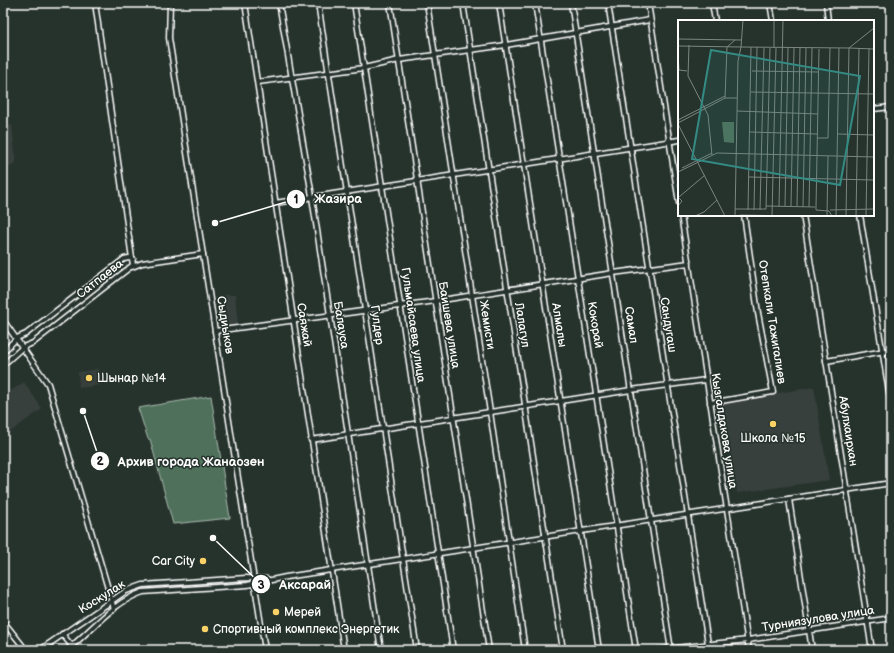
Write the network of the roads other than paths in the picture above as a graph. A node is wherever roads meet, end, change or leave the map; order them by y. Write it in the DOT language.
graph roads {
  1 [pos="95,3"];
  2 [pos="170,3"];
  3 [pos="245,3"];
  4 [pos="279,3"];
  5 [pos="318,3"];
  6 [pos="354,3"];
  7 [pos="390,3"];
  8 [pos="427,3"];
  9 [pos="463,3"];
  10 [pos="500,3"];
  11 [pos="535,3"];
  12 [pos="571,3"];
  13 [pos="608,3"];
  14 [pos="648,3"];
  15 [pos="712,3"];
  16 [pos="770,3"];
  17 [pos="826,3"];
  18 [pos="890,3"];
  19 [pos="891,12"];
  20 [pos="650,20"];
  21 [pos="715,20"];
  22 [pos="773,20"];
  23 [pos="828,20"];
  24 [pos="612,27"];
  25 [pos="576,33"];
  26 [pos="541,39"];
  27 [pos="506,45"];
  28 [pos="470,49"];
  29 [pos="434,54"];
  30 [pos="399,60"];
  31 [pos="364,68"];
  32 [pos="328,72"];
  33 [pos="292,77"];
  34 [pos="258,82"];
  35 [pos="891,107"];
  36 [pos="874,109"];
  37 [pos="678,140"];
  38 [pos="669,142"];
  39 [pos="631,148"];
  40 [pos="595,154"];
  41 [pos="559,158"];
  42 [pos="524,164"];
  43 [pos="489,170"];
  44 [pos="452,176"];
  45 [pos="417,181"];
  46 [pos="382,185"];
  47 [pos="347,191"];
  48 [pos="312,196"];
  49 [pos="678,197"];
  50 [pos="275,203"];
  51 [pos="681,216"];
  52 [pos="744,216"];
  53 [pos="803,216"];
  54 [pos="860,216"];
  55 [pos="132,248"];
  56 [pos="203,254"];
  57 [pos="124,259"];
  58 [pos="133,260"];
  59 [pos="142,263"];
  60 [pos="689,263"];
  61 [pos="132,267"];
  62 [pos="649,268"];
  63 [pos="613,272"];
  64 [pos="578,279"];
  65 [pos="542,283"];
  66 [pos="506,289"];
  67 [pos="472,296"];
  68 [pos="436,301"];
  69 [pos="400,306"];
  70 [pos="365,311"];
  71 [pos="329,316"];
  72 [pos="3,320"];
  73 [pos="293,320"];
  74 [pos="216,331"];
  75 [pos="17,338"];
  76 [pos="23,347"];
  77 [pos="891,350"];
  78 [pos="3,352"];
  79 [pos="882,352"];
  80 [pos="826,361"];
  81 [pos="3,365"];
  82 [pos="706,380"];
  83 [pos="668,386"];
  84 [pos="631,390"];
  85 [pos="596,395"];
  86 [pos="561,400"];
  87 [pos="710,403"];
  88 [pos="891,404"];
  89 [pos="525,406"];
  90 [pos="490,412"];
  91 [pos="453,417"];
  92 [pos="418,423"];
  93 [pos="382,430"];
  94 [pos="347,434"];
  95 [pos="311,440"];
  96 [pos="891,483"];
  97 [pos="847,490"];
  98 [pos="789,499"];
  99 [pos="726,507"];
  100 [pos="686,514"];
  101 [pos="652,519"];
  102 [pos="617,525"];
  103 [pos="581,530"];
  104 [pos="546,536"];
  105 [pos="508,542"];
  106 [pos="474,547"];
  107 [pos="438,553"];
  108 [pos="403,559"];
  109 [pos="368,564"];
  110 [pos="332,570"];
  111 [pos="254,578"];
  112 [pos="281,578"];
  113 [pos="255,584"];
  114 [pos="112,601"];
  115 [pos="114,609"];
  116 [pos="891,618"];
  117 [pos="3,621"];
  118 [pos="867,621"];
  119 [pos="809,629"];
  120 [pos="62,634"];
  121 [pos="748,640"];
  122 [pos="708,645"];
  123 [pos="72,646"];
  124 [pos="671,649"];
  125 [pos="26,650"];
  126 [pos="40,650"];
  127 [pos="67,650"];
  128 [pos="265,650"];
  129 [pos="344,650"];
  130 [pos="381,650"];
  131 [pos="417,650"];
  132 [pos="453,650"];
  133 [pos="489,650"];
  134 [pos="525,650"];
  135 [pos="563,650"];
  136 [pos="599,650"];
  137 [pos="636,650"];
  138 [pos="657,650"];
  139 [pos="709,650"];
  140 [pos="749,650"];
  141 [pos="812,650"];
  142 [pos="872,650"];
  1 -- 55 [label="street"];
  2 -- 56 [label="street, Сыдиыков"];
  3 -- 34 [label="street, Саяжай"];
  4 -- 33 [label="street, Балауса"];
  5 -- 32 [label="street, Гулдер"];
  6 -- 31 [label="street, Гульмайсаева улица"];
  7 -- 30 [label="street, Баишева улица"];
  8 -- 29 [label="street, Жемисти"];
  9 -- 28 [label="street, Лалагул"];
  10 -- 27 [label="street, Алмалы"];
  11 -- 26 [label="street, Кокорай"];
  12 -- 25 [label="street, Самал"];
  13 -- 24 [label="street, Сандугаш"];
  14 -- 20 [label="street"];
  15 -- 21 [label="street"];
  16 -- 22 [label="street"];
  17 -- 23 [label="street"];
  18 -- 19 [label="street"];
  20 -- 24 [label="street"];
  20 -- 38 [label="street"];
  24 -- 25 [label="street"];
  24 -- 39 [label="street, Сандугаш"];
  25 -- 26 [label="street"];
  25 -- 40 [label="street, Самал"];
  26 -- 27 [label="street"];
  26 -- 41 [label="street, Кокорай"];
  27 -- 28 [label="street"];
  27 -- 42 [label="street, Алмалы"];
  28 -- 29 [label="street"];
  28 -- 43 [label="street, Лалагул"];
  29 -- 30 [label="street"];
  29 -- 44 [label="street, Жемисти"];
  30 -- 31 [label="street"];
  30 -- 45 [label="street, Баишева улица"];
  31 -- 32 [label="street"];
  31 -- 46 [label="street, Гульмайсаева улица"];
  32 -- 33 [label="street"];
  32 -- 47 [label="street, Гулдер"];
  33 -- 34 [label="street"];
  33 -- 48 [label="street, Балауса"];
  34 -- 50 [label="street, Саяжай"];
  35 -- 36 [label="street"];
  37 -- 38 [label="street"];
  38 -- 39 [label="street"];
  38 -- 49 [label="street"];
  39 -- 40 [label="street"];
  39 -- 62 [label="street, Сандугаш"];
  40 -- 41 [label="street"];
  40 -- 63 [label="street, Самал"];
  41 -- 42 [label="street"];
  41 -- 64 [label="street, Кокорай"];
  42 -- 43 [label="street"];
  42 -- 65 [label="street, Алмалы"];
  43 -- 44 [label="street"];
  43 -- 66 [label="street, Лалагул"];
  44 -- 45 [label="street"];
  44 -- 67 [label="street, Жемисти"];
  45 -- 46 [label="street"];
  45 -- 68 [label="street, Баишева улица"];
  46 -- 47 [label="street"];
  46 -- 69 [label="street, Гульмайсаева улица"];
  47 -- 48 [label="street"];
  47 -- 70 [label="street, Гулдер"];
  48 -- 50 [label="street"];
  48 -- 71 [label="street, Балауса"];
  50 -- 73 [label="street, Саяжай"];
  51 -- 60 [label="street, Кызгалдакова улица"];
  52 -- 87 [label="street, Отепкали Тажигалиев"];
  53 -- 80 [label="street, Абулхаирхан"];
  54 -- 79 [label="street"];
  55 -- 57 [label="street"];
  55 -- 58 [label="street"];
  56 -- 59 [label="street"];
  56 -- 74 [label="street, Сыдиыков"];
  57 -- 58 [label="street, Сатпаева"];
  57 -- 75 [label="street, Сатпаева"];
  58 -- 59 [label="street"];
  58 -- 61 [label="street, Сатпаева"];
  59 -- 61 [label="street"];
  60 -- 62 [label="street"];
  60 -- 82 [label="street, Кызгалдакова улица"];
  61 -- 76 [label="street, Сатпаева"];
  62 -- 63 [label="street"];
  62 -- 83 [label="street, Сандугаш"];
  63 -- 64 [label="street"];
  63 -- 84 [label="street, Самал"];
  64 -- 65 [label="street"];
  64 -- 85 [label="street, Кокорай"];
  65 -- 66 [label="street"];
  65 -- 86 [label="street, Алмалы"];
  66 -- 67 [label="street"];
  66 -- 89 [label="street, Лалагул"];
  67 -- 68 [label="street"];
  67 -- 90 [label="street, Жемисти"];
  68 -- 69 [label="street"];
  68 -- 91 [label="street, Баишева улица"];
  69 -- 70 [label="street"];
  69 -- 92 [label="street, Гульмайсаева улица"];
  70 -- 71 [label="street"];
  70 -- 93 [label="street, Гулдер"];
  71 -- 73 [label="street"];
  71 -- 94 [label="street, Балауса"];
  72 -- 75 [label="street"];
  73 -- 74 [label="street"];
  73 -- 95 [label="street, Саяжай"];
  74 -- 111 [label="street, Сыдиыков"];
  75 -- 76 [label="street"];
  75 -- 78 [label="street, Сатпаева"];
  76 -- 81 [label="street, Сатпаева"];
  76 -- 114 [label="street"];
  77 -- 79 [label="street"];
  79 -- 80 [label="street"];
  79 -- 88 [label="street"];
  80 -- 97 [label="street, Абулхаирхан"];
  82 -- 83 [label="street"];
  82 -- 87 [label="street, Кызгалдакова улица"];
  83 -- 84 [label="street"];
  83 -- 100 [label="street, Сандугаш"];
  84 -- 85 [label="street"];
  84 -- 101 [label="street, Самал"];
  85 -- 86 [label="street"];
  85 -- 102 [label="street, Кокорай"];
  86 -- 89 [label="street"];
  86 -- 103 [label="street, Алмалы"];
  87 -- 99 [label="street, Кызгалдакова улица"];
  89 -- 90 [label="street"];
  89 -- 104 [label="street, Лалагул"];
  90 -- 91 [label="street"];
  90 -- 105 [label="street, Жемисти"];
  91 -- 92 [label="street"];
  91 -- 106 [label="street, Баишева улица"];
  92 -- 93 [label="street"];
  92 -- 107 [label="street, Гульмайсаева улица"];
  93 -- 94 [label="street"];
  93 -- 108 [label="street, Гулдер"];
  94 -- 95 [label="street"];
  94 -- 109 [label="street, Балауса"];
  95 -- 110 [label="street, Саяжай"];
  96 -- 97 [label="street"];
  97 -- 98 [label="street"];
  97 -- 118 [label="street, Абулхаирхан"];
  98 -- 99 [label="street"];
  98 -- 119 [label="street"];
  99 -- 100 [label="street"];
  99 -- 121 [label="street, Кызгалдакова улица"];
  100 -- 101 [label="street"];
  100 -- 122 [label="street, Сандугаш"];
  101 -- 102 [label="street"];
  101 -- 124 [label="street, Самал"];
  102 -- 103 [label="street"];
  102 -- 137 [label="street, Кокорай"];
  103 -- 104 [label="street"];
  103 -- 136 [label="street, Алмалы"];
  104 -- 105 [label="street"];
  104 -- 135 [label="street, Лалагул"];
  105 -- 106 [label="street"];
  105 -- 134 [label="street, Жемисти"];
  106 -- 107 [label="street"];
  106 -- 133 [label="street, Баишева улица"];
  107 -- 108 [label="street"];
  107 -- 132 [label="street, Гульмайсаева улица"];
  108 -- 109 [label="street"];
  108 -- 131 [label="street, Гулдер"];
  109 -- 110 [label="street"];
  109 -- 130 [label="street, Балауса"];
  110 -- 112 [label="street"];
  110 -- 129 [label="street, Саяжай"];
  111 -- 112 [label="street, Коскулак"];
  111 -- 113 [label="street, Сыдиыков"];
  111 -- 114 [label="street, Коскулак"];
  112 -- 113 [label="street, Коскулак"];
  113 -- 115 [label="street, Коскулак"];
  113 -- 128 [label="street, Сыдиыков"];
  114 -- 115 [label="street"];
  114 -- 120 [label="street, Коскулак"];
  115 -- 123 [label="street, Коскулак"];
  116 -- 118 [label="street, Турниязулова улица"];
  117 -- 125 [label="street"];
  118 -- 119 [label="street, Турниязулова улица"];
  118 -- 142 [label="street, Абулхаирхан"];
  119 -- 121 [label="street, Турниязулова улица"];
  119 -- 141 [label="street"];
  120 -- 123 [label="street"];
  120 -- 126 [label="street, Коскулак"];
  121 -- 122 [label="street, Турниязулова улица"];
  121 -- 140 [label="street, Кызгалдакова улица"];
  122 -- 124 [label="street, Турниязулова улица"];
  122 -- 139 [label="street, Сандугаш"];
  123 -- 127 [label="street, Коскулак"];
  124 -- 138 [label="street, Турниязулова улица"];
}
